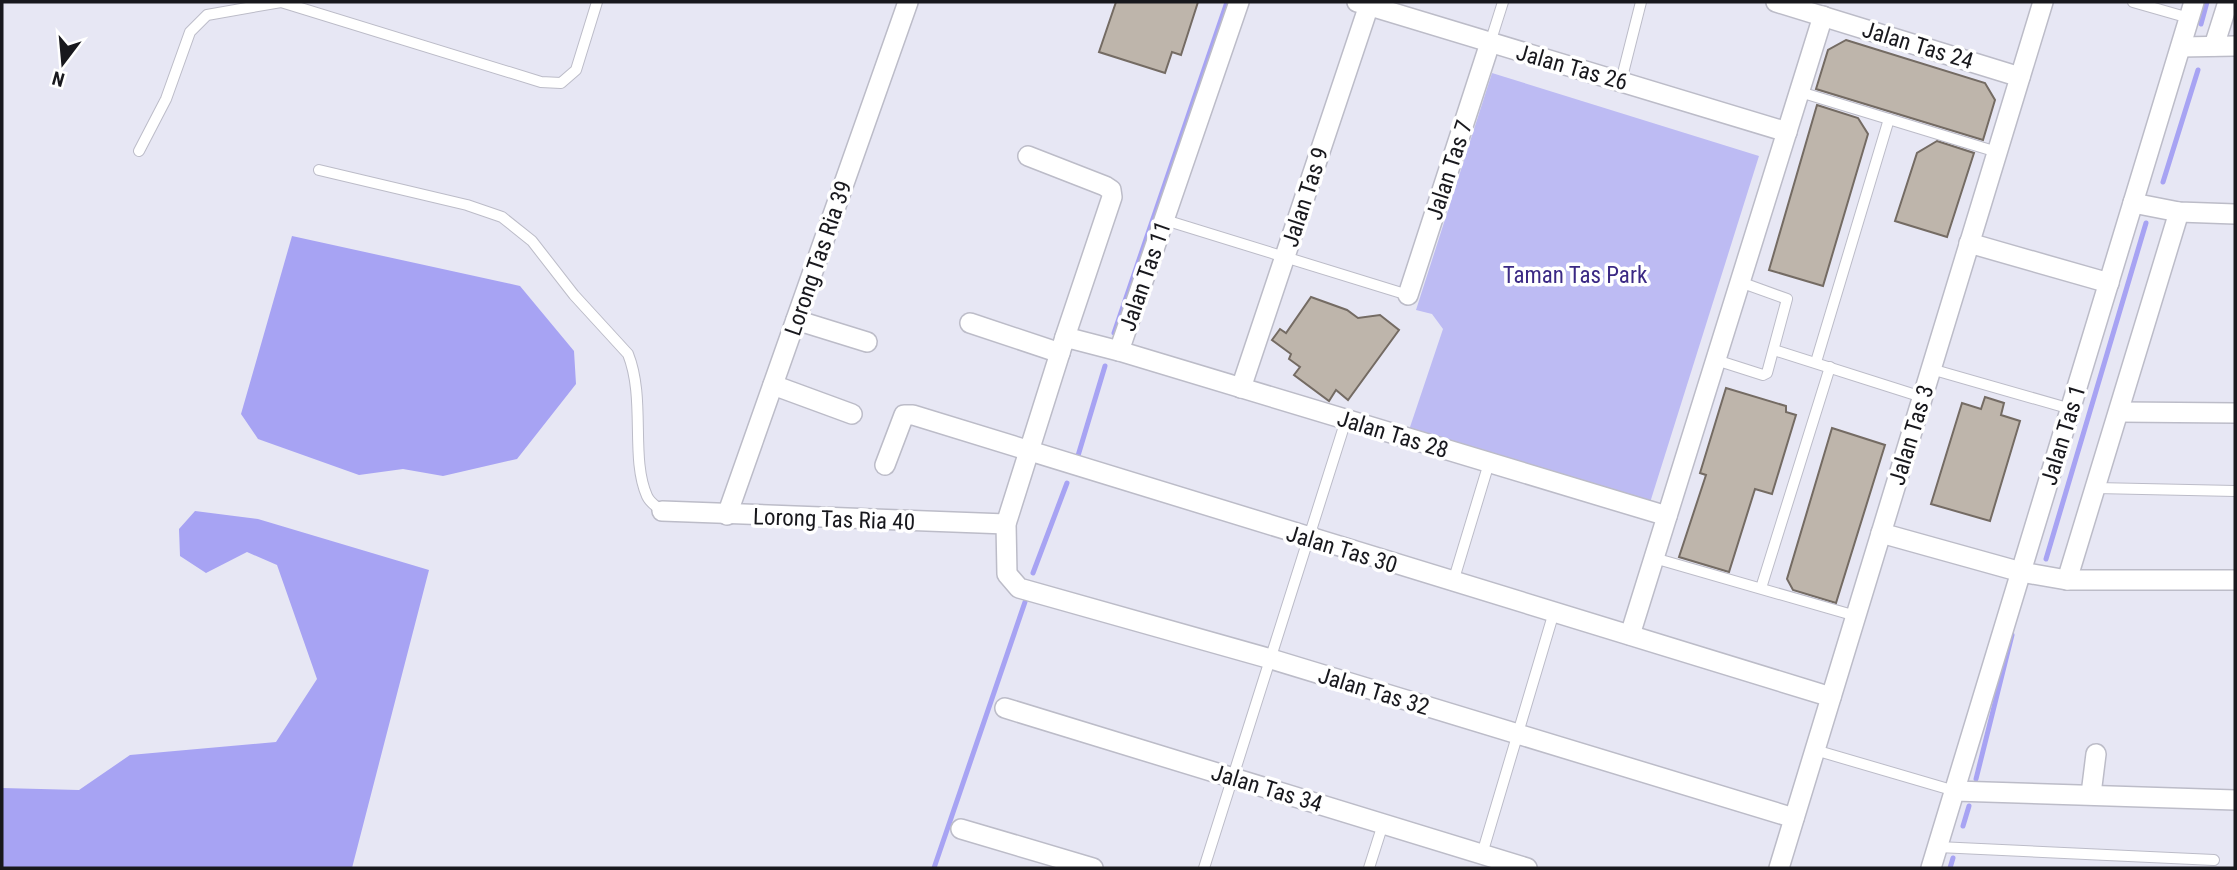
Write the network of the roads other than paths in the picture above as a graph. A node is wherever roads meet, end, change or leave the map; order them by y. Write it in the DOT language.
graph roads {
  1 [pos="281,2"];
  2 [pos="597,2"];
  3 [pos="908,2"];
  4 [pos="1239,2"];
  5 [pos="1503,2"];
  6 [pos="1641,2"];
  7 [pos="1776,2"];
  8 [pos="2043,2"];
  9 [pos="2133,2"];
  10 [pos="2228,2"];
  11 [pos="1363,4"];
  12 [pos="2192,10"];
  13 [pos="1823,16"];
  14 [pos="1490,43"];
  15 [pos="2214,46"];
  16 [pos="2235,46"];
  17 [pos="2181,47"];
  18 [pos="2020,77"];
  19 [pos="1621,81"];
  20 [pos="1800,92"];
  21 [pos="1889,119"];
  22 [pos="1787,132"];
  23 [pos="139,151"];
  24 [pos="1997,152"];
  25 [pos="1028,156"];
  26 [pos="319,170"];
  27 [pos="2133,203"];
  28 [pos="2179,212"];
  29 [pos="2235,214"];
  30 [pos="1165,220"];
  31 [pos="1969,243"];
  32 [pos="1285,257"];
  33 [pos="1740,282"];
  34 [pos="2109,284"];
  35 [pos="1408,295"];
  36 [pos="796,320"];
  37 [pos="970,323"];
  38 [pos="867,342"];
  39 [pos="1063,345"];
  40 [pos="1774,350"];
  41 [pos="1119,351"];
  42 [pos="1716,360"];
  43 [pos="1816,362"];
  44 [pos="1829,367"];
  45 [pos="1931,369"];
  46 [pos="773,385"];
  47 [pos="1241,388"];
  48 [pos="1922,397"];
  49 [pos="2071,409"];
  50 [pos="2120,412"];
  51 [pos="2235,413"];
  52 [pos="852,414"];
  53 [pos="1346,420"];
  54 [pos="1028,453"];
  55 [pos="1489,463"];
  56 [pos="885,465"];
  57 [pos="2096,488"];
  58 [pos="2235,491"];
  59 [pos="662,510"];
  60 [pos="727,515"];
  61 [pos="1667,516"];
  62 [pos="1006,524"];
  63 [pos="1881,533"];
  64 [pos="1308,539"];
  65 [pos="1654,558"];
  66 [pos="2021,572"];
  67 [pos="2067,580"];
  68 [pos="2235,580"];
  69 [pos="1453,582"];
  70 [pos="1761,588"];
  71 [pos="1554,612"];
  72 [pos="1856,616"];
  73 [pos="1630,635"];
  74 [pos="1271,659"];
  75 [pos="1831,697"];
  76 [pos="1006,708"];
  77 [pos="1516,734"];
  78 [pos="1815,750"];
  79 [pos="2096,754"];
  80 [pos="1232,777"];
  81 [pos="1955,791"];
  82 [pos="2091,794"];
  83 [pos="2235,800"];
  84 [pos="1794,818"];
  85 [pos="1383,824"];
  86 [pos="961,829"];
  87 [pos="1938,847"];
  88 [pos="1482,854"];
  89 [pos="2214,860"];
  90 [pos="1093,868"];
  91 [pos="1204,868"];
  92 [pos="1369,868"];
  93 [pos="1527,868"];
  94 [pos="1779,868"];
  95 [pos="1931,868"];
  1 -- 2 [label="lane"];
  1 -- 23 [label="lane"];
  3 -- 36 [label="street, Lorong Tas Ria 39"];
  4 -- 30 [label="street, Jalan Tas 11"];
  5 -- 14 [label="lane"];
  6 -- 19 [label="lane"];
  7 -- 13 [label="street, Jalan Tas 24"];
  8 -- 18 [label="street, Jalan Tas 3"];
  9 -- 12 [label="lane"];
  10 -- 15 [label="street"];
  11 -- 14 [label="street, Jalan Tas 26"];
  11 -- 32 [label="street, Jalan Tas 9"];
  12 -- 17 [label="street, Jalan Tas 1"];
  13 -- 18 [label="street, Jalan Tas 24"];
  13 -- 20 [label="street"];
  14 -- 19 [label="street, Jalan Tas 26"];
  14 -- 35 [label="street, Jalan Tas 7"];
  15 -- 16 [label="street"];
  15 -- 17 [label="street"];
  17 -- 27 [label="street, Jalan Tas 1"];
  18 -- 24 [label="street, Jalan Tas 3"];
  19 -- 22 [label="street, Jalan Tas 26"];
  20 -- 21 [label="lane"];
  20 -- 22 [label="street"];
  21 -- 24 [label="lane"];
  21 -- 43 [label="lane"];
  22 -- 33 [label="street"];
  24 -- 31 [label="street, Jalan Tas 3"];
  25 -- 39 [label="street"];
  26 -- 59 [label="lane"];
  27 -- 28 [label="street"];
  27 -- 34 [label="street, Jalan Tas 1"];
  28 -- 29 [label="street"];
  28 -- 50 [label="street"];
  30 -- 32 [label="lane"];
  30 -- 41 [label="street, Jalan Tas 11"];
  31 -- 34 [label="street"];
  31 -- 45 [label="street, Jalan Tas 3"];
  32 -- 35 [label="lane"];
  32 -- 47 [label="street, Jalan Tas 9"];
  33 -- 40 [label="lane"];
  33 -- 42 [label="street"];
  34 -- 49 [label="street, Jalan Tas 1"];
  36 -- 38 [label="street"];
  36 -- 46 [label="street, Lorong Tas Ria 39"];
  37 -- 39 [label="street, Jalan Tas 11"];
  39 -- 41 [label="street, Jalan Tas 11"];
  39 -- 54 [label="street"];
  40 -- 42 [label="lane"];
  40 -- 43 [label="lane"];
  41 -- 47 [label="street, Jalan Tas 28"];
  42 -- 61 [label="street"];
  43 -- 44 [label="lane"];
  44 -- 48 [label="lane"];
  44 -- 70 [label="lane"];
  45 -- 48 [label="street, Jalan Tas 3"];
  45 -- 49 [label="lane"];
  46 -- 52 [label="street"];
  46 -- 60 [label="street, Lorong Tas Ria 39"];
  47 -- 53 [label="street, Jalan Tas 28"];
  48 -- 63 [label="street, Jalan Tas 3"];
  49 -- 66 [label="street, Jalan Tas 1"];
  50 -- 51 [label="street"];
  50 -- 57 [label="street"];
  53 -- 55 [label="street, Jalan Tas 28"];
  53 -- 64 [label="lane"];
  54 -- 56 [label="street, Jalan Tas 30"];
  54 -- 62 [label="street"];
  54 -- 64 [label="street, Jalan Tas 30"];
  55 -- 61 [label="street, Jalan Tas 28"];
  55 -- 69 [label="lane"];
  57 -- 58 [label="lane"];
  57 -- 67 [label="street"];
  59 -- 60 [label="street, Lorong Tas Ria 40"];
  60 -- 62 [label="street, Lorong Tas Ria 40"];
  61 -- 65 [label="street"];
  62 -- 74 [label="street, Jalan Tas 32"];
  63 -- 66 [label="street"];
  63 -- 72 [label="street, Jalan Tas 3"];
  64 -- 69 [label="street, Jalan Tas 30"];
  64 -- 74 [label="lane"];
  65 -- 70 [label="lane"];
  65 -- 73 [label="street"];
  66 -- 67 [label="street"];
  66 -- 81 [label="street, Jalan Tas 1"];
  67 -- 68 [label="street"];
  69 -- 71 [label="street, Jalan Tas 30"];
  70 -- 72 [label="lane"];
  71 -- 73 [label="street, Jalan Tas 30"];
  71 -- 77 [label="lane"];
  72 -- 75 [label="street, Jalan Tas 3"];
  73 -- 75 [label="street, Jalan Tas 30"];
  74 -- 77 [label="street, Jalan Tas 32"];
  74 -- 80 [label="lane"];
  75 -- 78 [label="street, Jalan Tas 3"];
  76 -- 80 [label="street, Jalan Tas 34"];
  77 -- 84 [label="street, Jalan Tas 32"];
  77 -- 88 [label="lane"];
  78 -- 81 [label="lane"];
  78 -- 84 [label="street, Jalan Tas 3"];
  79 -- 82 [label="street"];
  80 -- 85 [label="street, Jalan Tas 34"];
  80 -- 91 [label="lane"];
  81 -- 82 [label="street"];
  81 -- 87 [label="street, Jalan Tas 1"];
  82 -- 83 [label="street"];
  84 -- 94 [label="street, Jalan Tas 3"];
  85 -- 88 [label="street, Jalan Tas 34"];
  85 -- 92 [label="lane"];
  86 -- 90 [label="street"];
  87 -- 89 [label="lane"];
  87 -- 95 [label="street, Jalan Tas 1"];
  88 -- 93 [label="street, Jalan Tas 34"];
}
